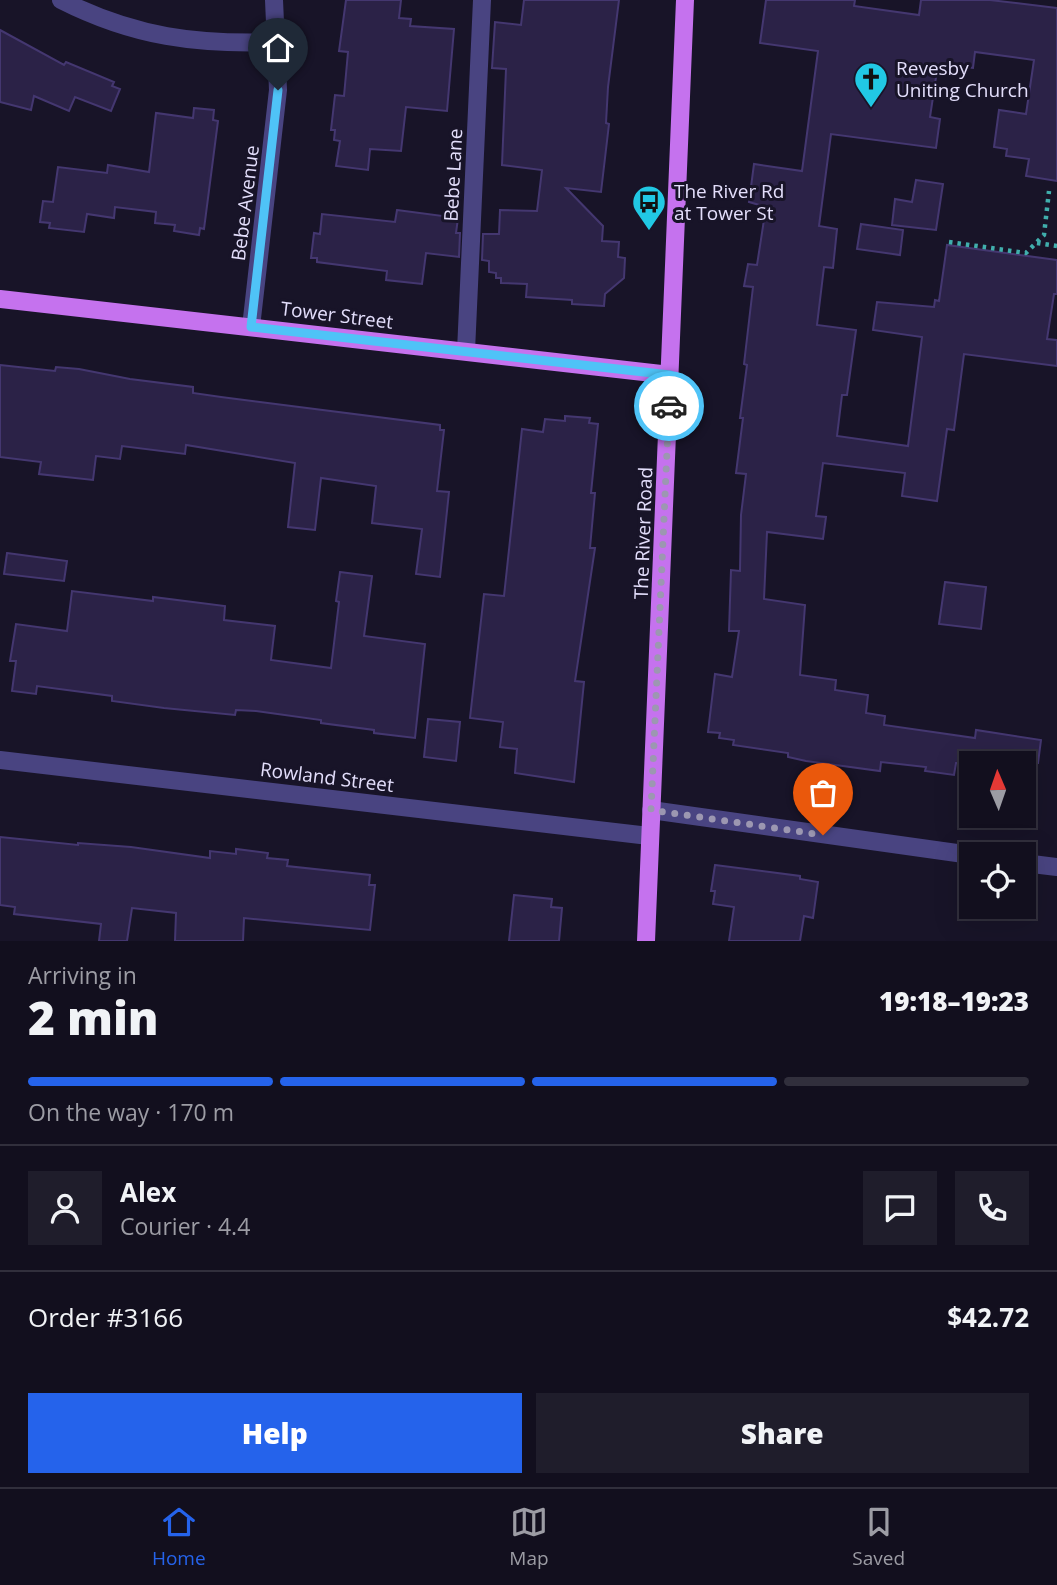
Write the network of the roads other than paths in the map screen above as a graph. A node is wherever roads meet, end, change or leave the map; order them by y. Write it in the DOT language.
graph roads {
  1 [pos="61,0"];
  2 [pos="274,0"];
  3 [pos="482,0"];
  4 [pos="685,0"];
  5 [pos="278,42"];
  6 [pos="0,299"];
  7 [pos="251,327"];
  8 [pos="466,351"];
  9 [pos="670,375"];
  10 [pos="0,760"];
  11 [pos="651,810"];
  12 [pos="649,836"];
  13 [pos="959,853"];
  14 [pos="1036,864"];
  15 [pos="1057,867"];
  16 [pos="646,941"];
  1 -- 5 [label="street"];
  2 -- 5 [label="street, Bebe Avenue"];
  3 -- 8 [label="street, Bebe Lane"];
  4 -- 9 [label="main road, The River Road"];
  5 -- 7 [label="street, Bebe Avenue"];
  6 -- 7 [label="main road, Tower Street"];
  7 -- 8 [label="main road, Tower Street"];
  8 -- 9 [label="main road, Tower Street"];
  9 -- 11 [label="main road, The River Road"];
  10 -- 12 [label="street, Rowland Street"];
  11 -- 12 [label="main road, The River Road"];
  11 -- 13 [label="street"];
  12 -- 16 [label="main road, The River Road"];
  14 -- 15 [label="street"];
}
